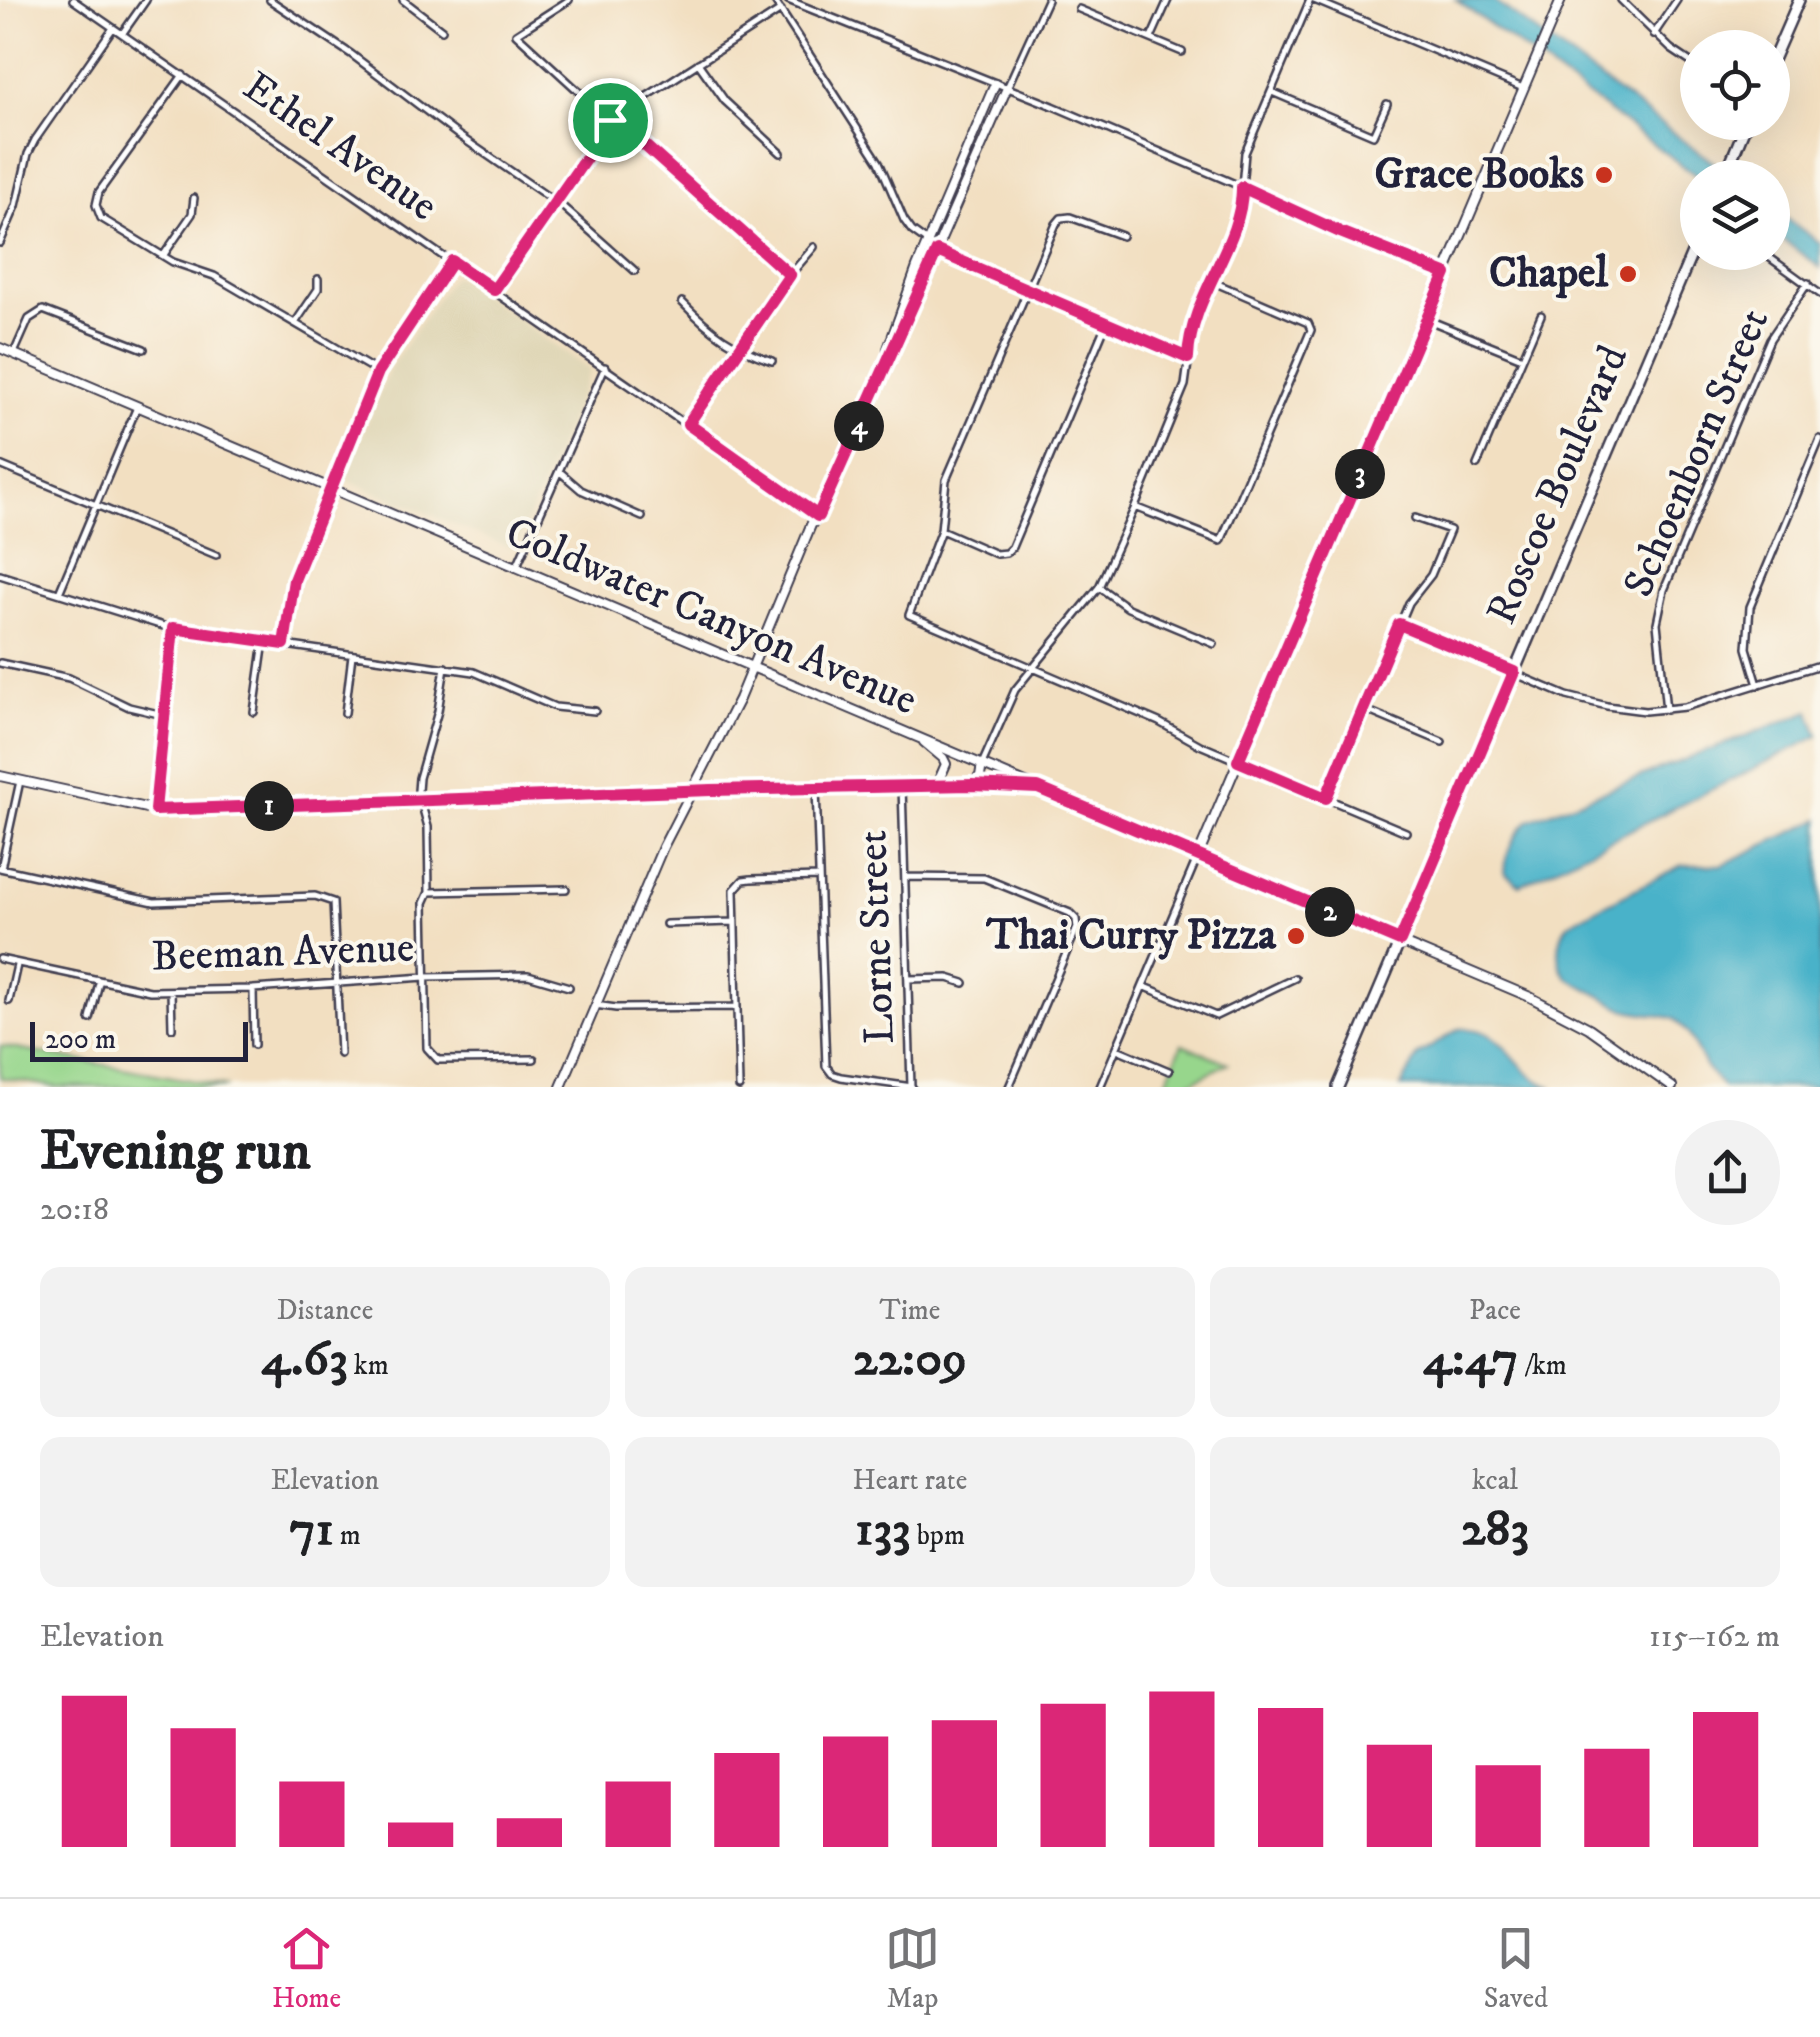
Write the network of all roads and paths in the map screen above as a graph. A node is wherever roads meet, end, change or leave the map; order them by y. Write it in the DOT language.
graph roads {
  1 [pos="73,0"];
  2 [pos="146,0"];
  3 [pos="270,0"];
  4 [pos="403,0"];
  5 [pos="569,0"];
  6 [pos="774,0"];
  7 [pos="788,0"];
  8 [pos="1047,0"];
  9 [pos="1168,0"];
  10 [pos="1312,0"];
  11 [pos="1562,0"];
  12 [pos="1621,0"];
  13 [pos="1676,0"];
  14 [pos="1799,0"];
  15 [pos="1079,9"];
  16 [pos="781,10"];
  17 [pos="114,28"];
  18 [pos="442,30"];
  19 [pos="1786,30"];
  20 [pos="122,34"];
  21 [pos="1654,34"];
  22 [pos="1151,38"];
  23 [pos="1182,52"];
  24 [pos="1680,54"];
  25 [pos="698,63"];
  26 [pos="183,75"];
  27 [pos="995,84"];
  28 [pos="1007,88"];
  29 [pos="1524,88"];
  30 [pos="1272,92"];
  31 [pos="1387,104"];
  32 [pos="612,119"];
  33 [pos="780,153"];
  34 [pos="1242,187"];
  35 [pos="194,198"];
  36 [pos="554,201"];
  37 [pos="1122,236"];
  38 [pos="0,243"];
  39 [pos="927,244"];
  40 [pos="814,247"];
  41 [pos="937,251"];
  42 [pos="163,256"];
  43 [pos="452,261"];
  44 [pos="635,270"];
  45 [pos="1685,270"];
  46 [pos="1789,270"];
  47 [pos="1446,274"];
  48 [pos="790,275"];
  49 [pos="318,279"];
  50 [pos="1210,280"];
  51 [pos="1808,283"];
  52 [pos="494,290"];
  53 [pos="1028,290"];
  54 [pos="1820,294"];
  55 [pos="682,302"];
  56 [pos="1541,315"];
  57 [pos="1426,319"];
  58 [pos="294,323"];
  59 [pos="1106,324"];
  60 [pos="0,348"];
  61 [pos="144,349"];
  62 [pos="738,350"];
  63 [pos="14,354"];
  64 [pos="1188,358"];
  65 [pos="1522,358"];
  66 [pos="772,361"];
  67 [pos="604,367"];
  68 [pos="378,372"];
  69 [pos="881,374"];
  70 [pos="138,406"];
  71 [pos="688,424"];
  72 [pos="1820,439"];
  73 [pos="0,464"];
  74 [pos="1477,464"];
  75 [pos="558,471"];
  76 [pos="331,489"];
  77 [pos="96,504"];
  78 [pos="1135,507"];
  79 [pos="642,516"];
  80 [pos="818,516"];
  81 [pos="1415,518"];
  82 [pos="941,530"];
  83 [pos="216,555"];
  84 [pos="516,568"];
  85 [pos="0,574"];
  86 [pos="1098,587"];
  87 [pos="59,593"];
  88 [pos="1399,624"];
  89 [pos="173,628"];
  90 [pos="264,641"];
  91 [pos="284,644"];
  92 [pos="1214,644"];
  93 [pos="352,655"];
  94 [pos="0,663"];
  95 [pos="1820,665"];
  96 [pos="752,667"];
  97 [pos="445,668"];
  98 [pos="1033,668"];
  99 [pos="1514,672"];
  100 [pos="1758,686"];
  101 [pos="1364,709"];
  102 [pos="595,710"];
  103 [pos="1666,710"];
  104 [pos="254,712"];
  105 [pos="344,713"];
  106 [pos="162,715"];
  107 [pos="916,736"];
  108 [pos="1442,742"];
  109 [pos="1238,761"];
  110 [pos="982,764"];
  111 [pos="0,776"];
  112 [pos="20,780"];
  113 [pos="938,782"];
  114 [pos="972,785"];
  115 [pos="902,786"];
  116 [pos="816,788"];
  117 [pos="1038,788"];
  118 [pos="692,790"];
  119 [pos="1326,798"];
  120 [pos="421,802"];
  121 [pos="155,810"];
  122 [pos="1406,832"];
  123 [pos="1198,856"];
  124 [pos="0,869"];
  125 [pos="820,876"];
  126 [pos="905,876"];
  127 [pos="566,889"];
  128 [pos="430,892"];
  129 [pos="734,922"];
  130 [pos="666,924"];
  131 [pos="1400,941"];
  132 [pos="0,959"];
  133 [pos="18,964"];
  134 [pos="425,977"];
  135 [pos="908,978"];
  136 [pos="1296,978"];
  137 [pos="100,981"];
  138 [pos="964,983"];
  139 [pos="338,984"];
  140 [pos="1144,986"];
  141 [pos="569,987"];
  142 [pos="253,989"];
  143 [pos="171,990"];
  144 [pos="9,1001"];
  145 [pos="595,1005"];
  146 [pos="736,1007"];
  147 [pos="90,1018"];
  148 [pos="172,1028"];
  149 [pos="254,1045"];
  150 [pos="1117,1048"];
  151 [pos="340,1054"];
  152 [pos="534,1059"];
  153 [pos="1169,1072"];
  154 [pos="561,1087"];
  155 [pos="738,1087"];
  156 [pos="911,1087"];
  157 [pos="1009,1087"];
  158 [pos="1100,1087"];
  159 [pos="1338,1087"];
  160 [pos="1672,1087"];
  1 -- 17 [label="street, Ethel Avenue"];
  2 -- 20 [label="street"];
  3 -- 36 [label="street"];
  4 -- 18 [label="street"];
  5 -- 32 [label="street"];
  6 -- 16 [label="street"];
  7 -- 27 [label="street"];
  8 -- 28 [label="street"];
  9 -- 22 [label="street"];
  10 -- 29 [label="street"];
  10 -- 30 [label="street"];
  11 -- 29 [label="street"];
  12 -- 21 [label="street"];
  13 -- 21 [label="street"];
  14 -- 19 [label="main road"];
  15 -- 22 [label="street"];
  16 -- 25 [label="street"];
  16 -- 39 [label="street"];
  17 -- 20 [label="street, Ethel Avenue"];
  17 -- 38 [label="street"];
  20 -- 26 [label="street, Ethel Avenue"];
  21 -- 24 [label="street"];
  22 -- 23 [label="street"];
  25 -- 32 [label="street"];
  25 -- 33 [label="street"];
  26 -- 42 [label="street"];
  26 -- 43 [label="street, Ethel Avenue"];
  27 -- 28 [label="street"];
  27 -- 39 [label="street"];
  28 -- 34 [label="street"];
  28 -- 41 [label="street"];
  29 -- 47 [label="street"];
  30 -- 31 [label="street"];
  30 -- 34 [label="street"];
  32 -- 36 [label="street"];
  32 -- 48 [label="street"];
  34 -- 47 [label="street"];
  34 -- 50 [label="street"];
  35 -- 42 [label="street"];
  36 -- 44 [label="street"];
  36 -- 52 [label="street"];
  37 -- 53 [label="street"];
  39 -- 41 [label="street"];
  39 -- 69 [label="street"];
  40 -- 48 [label="street"];
  41 -- 53 [label="street"];
  41 -- 69 [label="street"];
  42 -- 58 [label="street"];
  43 -- 52 [label="street, Ethel Avenue"];
  43 -- 68 [label="street"];
  45 -- 99 [label="main road, Roscoe Boulevard"];
  46 -- 51 [label="street"];
  47 -- 57 [label="street"];
  48 -- 62 [label="street"];
  49 -- 58 [label="street"];
  50 -- 64 [label="street"];
  50 -- 78 [label="street"];
  51 -- 54 [label="street"];
  51 -- 103 [label="street, Schoenborn Street"];
  52 -- 67 [label="street, Ethel Avenue"];
  53 -- 59 [label="street"];
  53 -- 82 [label="street"];
  55 -- 62 [label="street"];
  56 -- 65 [label="street"];
  57 -- 65 [label="street"];
  57 -- 109 [label="street"];
  58 -- 68 [label="street"];
  59 -- 64 [label="street"];
  59 -- 82 [label="street"];
  60 -- 63 [label="street, Coldwater Canyon Avenue"];
  61 -- 63 [label="street"];
  62 -- 66 [label="street"];
  62 -- 71 [label="street"];
  63 -- 70 [label="street, Coldwater Canyon Avenue"];
  64 -- 78 [label="street"];
  65 -- 74 [label="street"];
  67 -- 71 [label="street, Ethel Avenue"];
  67 -- 75 [label="street"];
  68 -- 76 [label="street"];
  69 -- 80 [label="street"];
  70 -- 76 [label="street, Coldwater Canyon Avenue"];
  70 -- 77 [label="street"];
  71 -- 80 [label="street, Ethel Avenue"];
  72 -- 100 [label="street"];
  73 -- 77 [label="street"];
  75 -- 79 [label="street"];
  75 -- 84 [label="street"];
  76 -- 84 [label="street, Coldwater Canyon Avenue"];
  76 -- 91 [label="street"];
  77 -- 83 [label="street"];
  77 -- 87 [label="street"];
  78 -- 86 [label="street"];
  80 -- 96 [label="street"];
  81 -- 88 [label="street"];
  82 -- 98 [label="street"];
  84 -- 96 [label="street, Coldwater Canyon Avenue"];
  85 -- 87 [label="street"];
  86 -- 92 [label="street"];
  86 -- 98 [label="street"];
  87 -- 89 [label="street"];
  88 -- 99 [label="street"];
  88 -- 101 [label="street"];
  89 -- 90 [label="street"];
  89 -- 106 [label="street"];
  90 -- 91 [label="street"];
  90 -- 104 [label="street"];
  91 -- 93 [label="street"];
  93 -- 97 [label="street"];
  93 -- 105 [label="street"];
  94 -- 106 [label="street"];
  95 -- 100 [label="street"];
  96 -- 107 [label="street, Coldwater Canyon Avenue"];
  96 -- 118 [label="street"];
  97 -- 102 [label="street"];
  97 -- 120 [label="street"];
  98 -- 109 [label="street"];
  98 -- 110 [label="street"];
  99 -- 103 [label="street"];
  99 -- 131 [label="main road, Roscoe Boulevard"];
  100 -- 103 [label="street"];
  101 -- 108 [label="street"];
  101 -- 119 [label="street"];
  106 -- 121 [label="street"];
  107 -- 110 [label="street, Coldwater Canyon Avenue"];
  107 -- 113 [label="street"];
  109 -- 119 [label="street"];
  109 -- 123 [label="street"];
  110 -- 113 [label="street"];
  110 -- 114 [label="street"];
  110 -- 117 [label="street, Coldwater Canyon Avenue"];
  111 -- 112 [label="street"];
  112 -- 121 [label="street"];
  112 -- 124 [label="street"];
  113 -- 115 [label="street"];
  114 -- 115 [label="street"];
  114 -- 117 [label="street"];
  115 -- 116 [label="street"];
  115 -- 126 [label="street, Lorne Street"];
  116 -- 118 [label="street"];
  116 -- 125 [label="street"];
  117 -- 123 [label="street, Coldwater Canyon Avenue"];
  118 -- 120 [label="street"];
  118 -- 145 [label="street"];
  119 -- 122 [label="street"];
  120 -- 121 [label="street"];
  120 -- 128 [label="street"];
  123 -- 131 [label="street, Coldwater Canyon Avenue"];
  123 -- 140 [label="street"];
  124 -- 139 [label="street"];
  125 -- 129 [label="street"];
  125 -- 156 [label="street"];
  126 -- 135 [label="street, Lorne Street"];
  126 -- 157 [label="street"];
  127 -- 128 [label="street"];
  128 -- 134 [label="street"];
  129 -- 130 [label="street"];
  129 -- 146 [label="street"];
  131 -- 159 [label="main road, Roscoe Boulevard"];
  131 -- 160 [label="street, Coldwater Canyon Avenue"];
  132 -- 133 [label="street, Beeman Avenue"];
  133 -- 137 [label="street, Beeman Avenue"];
  133 -- 144 [label="street"];
  134 -- 139 [label="street, Beeman Avenue"];
  134 -- 141 [label="street, Beeman Avenue"];
  134 -- 152 [label="street"];
  135 -- 138 [label="street"];
  135 -- 156 [label="street, Lorne Street"];
  136 -- 140 [label="street"];
  137 -- 143 [label="street, Beeman Avenue"];
  137 -- 147 [label="street"];
  139 -- 142 [label="street, Beeman Avenue"];
  139 -- 151 [label="street"];
  140 -- 150 [label="street"];
  142 -- 143 [label="street, Beeman Avenue"];
  142 -- 149 [label="street"];
  143 -- 148 [label="street"];
  145 -- 146 [label="street"];
  145 -- 154 [label="street"];
  146 -- 155 [label="street"];
  150 -- 153 [label="street"];
  150 -- 158 [label="street"];
}
